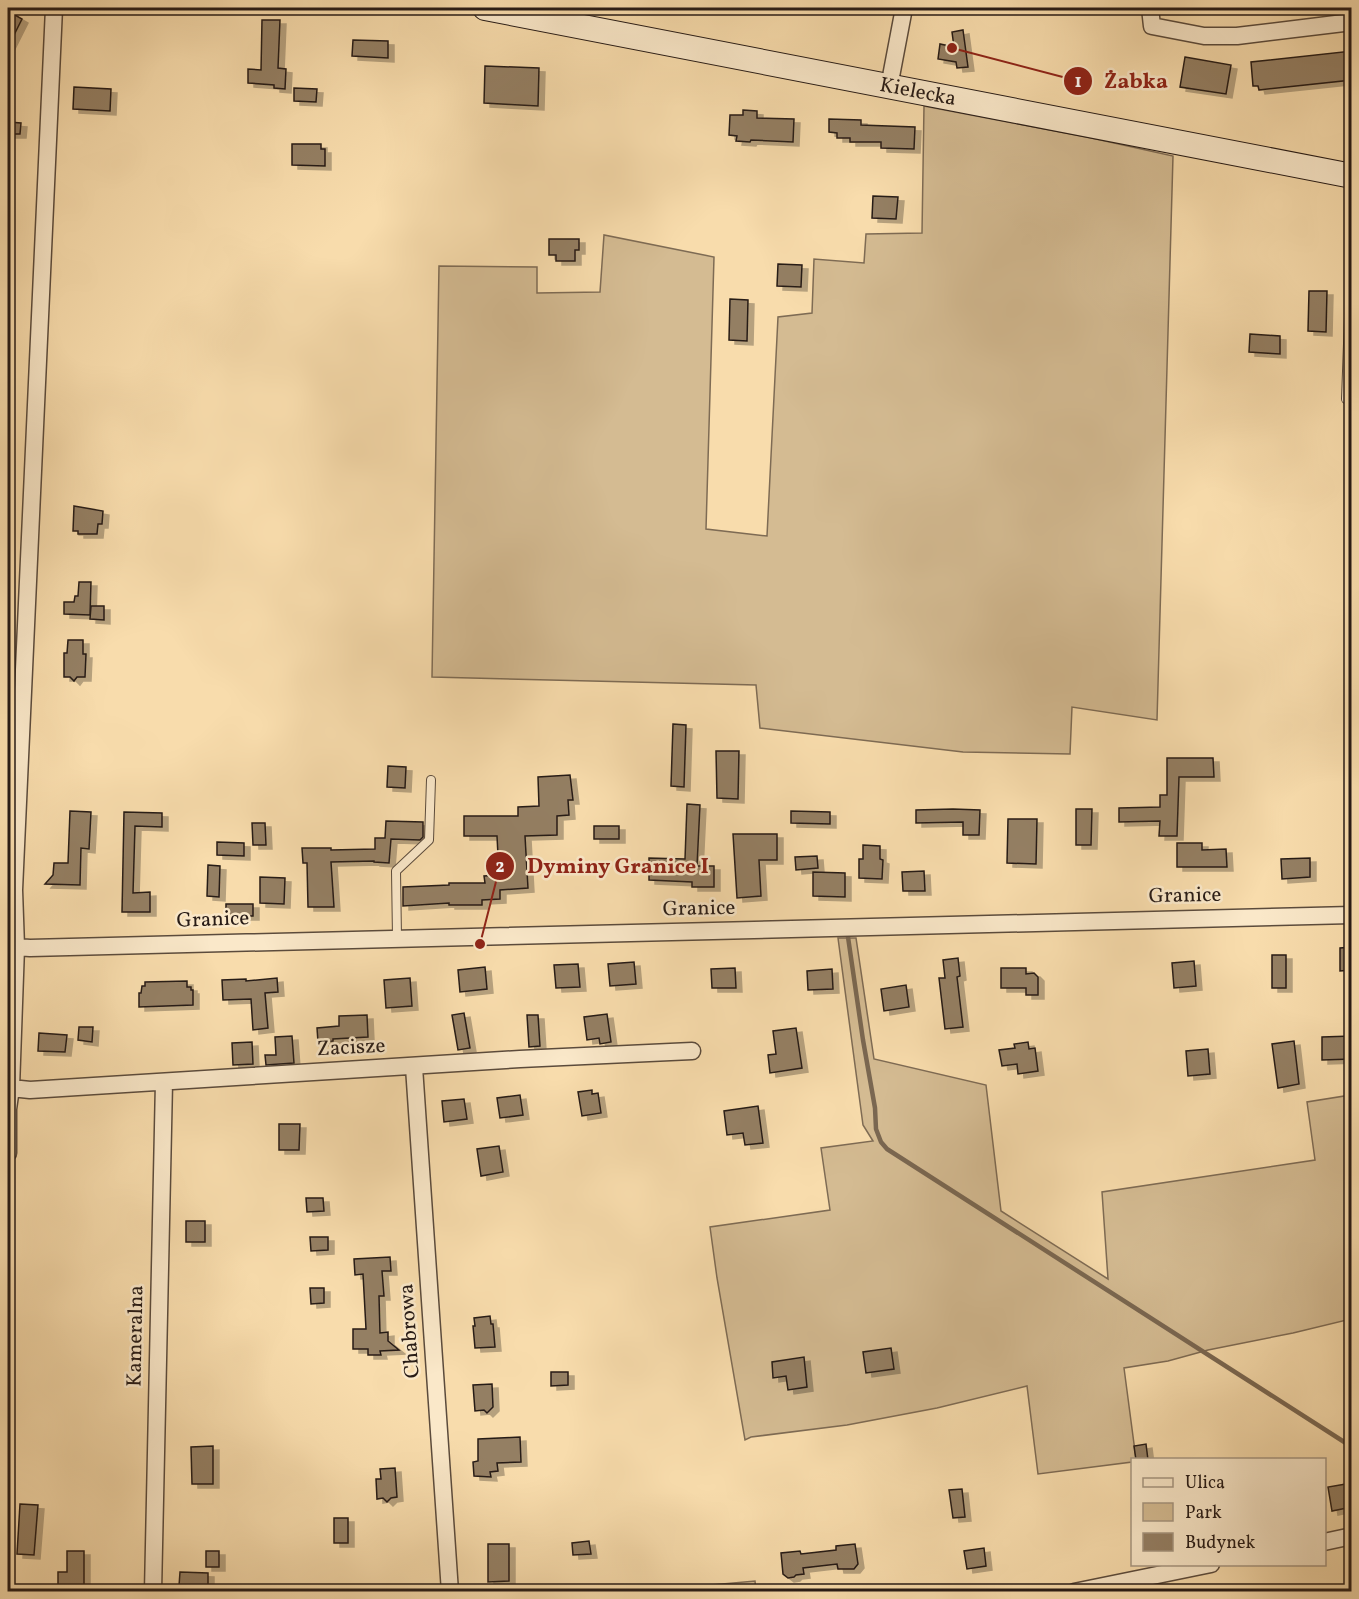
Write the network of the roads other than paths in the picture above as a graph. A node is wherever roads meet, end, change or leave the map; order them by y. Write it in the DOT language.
graph roads {
  1 [pos="54,8"];
  2 [pos="485,8"];
  3 [pos="904,8"];
  4 [pos="1150,8"];
  5 [pos="1352,22"];
  6 [pos="889,87"];
  7 [pos="1352,176"];
  8 [pos="1352,234"];
  9 [pos="1346,399"];
  10 [pos="431,780"];
  11 [pos="1352,915"];
  12 [pos="397,938"];
  13 [pos="16,947"];
  14 [pos="693,1051"];
  15 [pos="414,1067"];
  16 [pos="164,1082"];
  17 [pos="11,1088"];
  18 [pos="8,1152"];
  19 [pos="1352,1536"];
  20 [pos="1326,1542"];
  21 [pos="1201,1566"];
  22 [pos="153,1592"];
  23 [pos="450,1592"];
  24 [pos="1074,1592"];
  1 -- 13 [label="street"];
  2 -- 6 [label="street, Kielecka"];
  3 -- 6 [label="street"];
  4 -- 5 [label="street"];
  6 -- 7 [label="street, Kielecka"];
  8 -- 9 [label="lane"];
  10 -- 12 [label="lane"];
  11 -- 12 [label="street, Granice"];
  12 -- 13 [label="street, Granice"];
  13 -- 17 [label="street"];
  14 -- 15 [label="street, Zacisze"];
  15 -- 16 [label="street, Zacisze"];
  15 -- 23 [label="street, Chabrowa"];
  16 -- 17 [label="street, Zacisze"];
  16 -- 22 [label="street, Kameralna"];
  17 -- 18 [label="street"];
  19 -- 20 [label="street"];
  21 -- 24 [label="street"];
}
